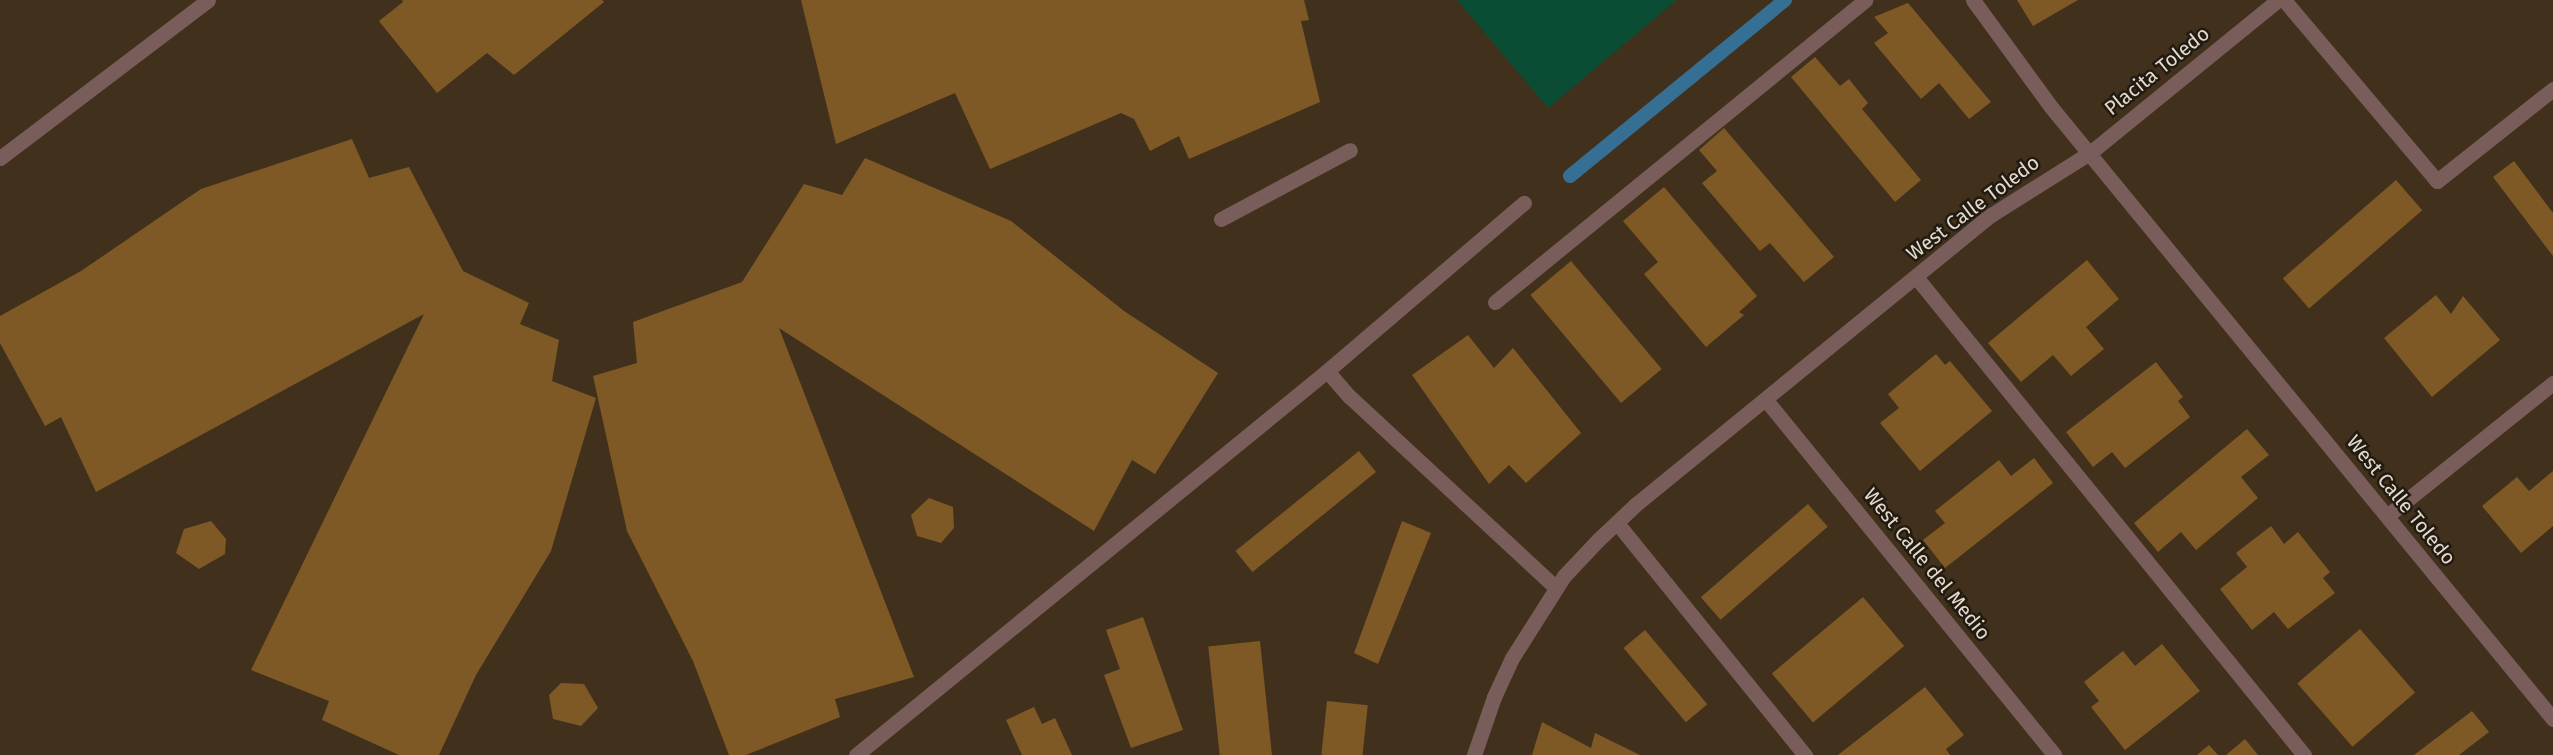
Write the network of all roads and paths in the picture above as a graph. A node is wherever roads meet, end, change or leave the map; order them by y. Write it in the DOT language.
graph roads {
  1 [pos="208,0"];
  2 [pos="1865,0"];
  3 [pos="1973,0"];
  4 [pos="2278,0"];
  5 [pos="2284,0"];
  6 [pos="2553,89"];
  7 [pos="1350,150"];
  8 [pos="2091,152"];
  9 [pos="0,158"];
  10 [pos="1524,203"];
  11 [pos="1221,219"];
  12 [pos="1916,277"];
  13 [pos="1495,302"];
  14 [pos="1327,371"];
  15 [pos="2553,383"];
  16 [pos="1766,400"];
  17 [pos="2387,516"];
  18 [pos="1617,523"];
  19 [pos="1556,588"];
  20 [pos="2553,719"];
  21 [pos="856,755"];
  22 [pos="1474,755"];
  23 [pos="1805,755"];
  24 [pos="2054,755"];
  25 [pos="2304,755"];
  1 -- 9 [label="street"];
  2 -- 13 [label="street"];
  3 -- 8 [label="street"];
  4 -- 8 [label="street, Placita Toledo"];
  5 -- 6 [label="street"];
  7 -- 11 [label="street"];
  8 -- 12 [label="street, West Calle Toledo"];
  8 -- 17 [label="street, West Calle Toledo"];
  10 -- 14 [label="street"];
  12 -- 16 [label="street, West Calle Toledo"];
  12 -- 25 [label="street"];
  14 -- 19 [label="street"];
  14 -- 21 [label="street"];
  15 -- 17 [label="street"];
  16 -- 18 [label="street, West Calle Toledo"];
  16 -- 24 [label="street, West Calle del Medio"];
  17 -- 20 [label="street, West Calle Toledo"];
  18 -- 19 [label="street, West Calle Toledo"];
  18 -- 23 [label="street"];
  19 -- 22 [label="street, West Calle Toledo"];
}
